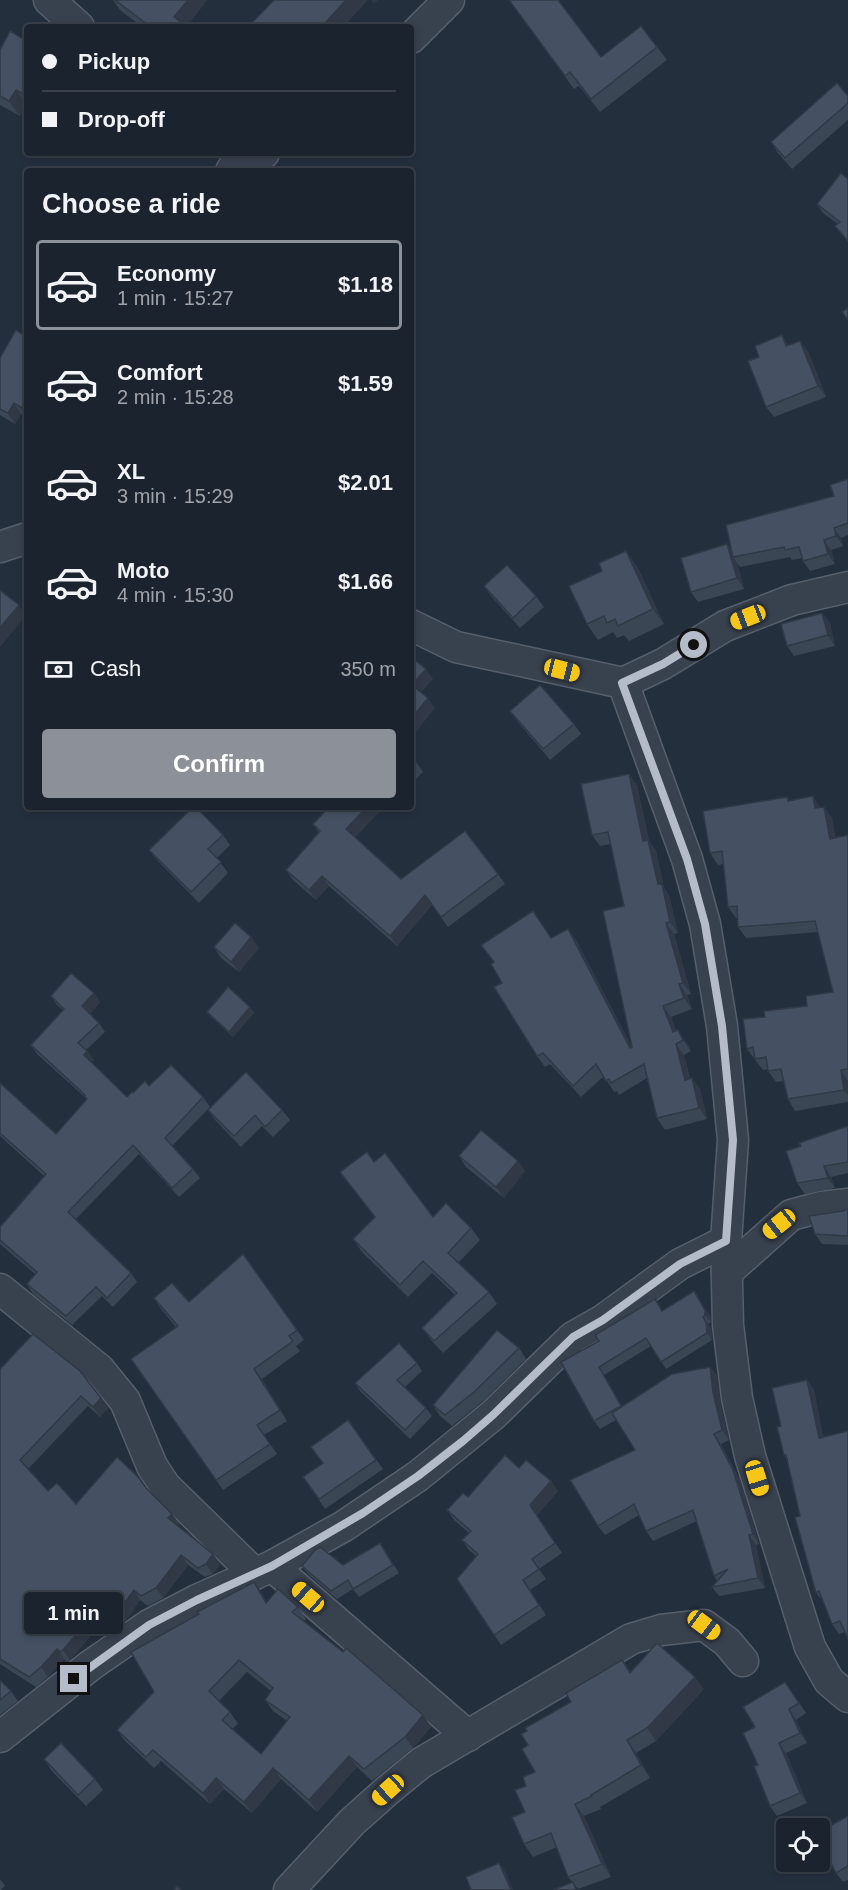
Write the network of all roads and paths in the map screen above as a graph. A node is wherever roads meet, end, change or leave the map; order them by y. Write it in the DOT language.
graph roads {
  1 [pos="49,0"];
  2 [pos="449,0"];
  3 [pos="76,24"];
  4 [pos="414,36"];
  5 [pos="253,156"];
  6 [pos="228,163"];
  7 [pos="24,539"];
  8 [pos="0,547"];
  9 [pos="848,587"];
  10 [pos="414,627"];
  11 [pos="622,683"];
  12 [pos="848,1204"];
  13 [pos="726,1241"];
  14 [pos="727,1272"];
  15 [pos="0,1289"];
  16 [pos="264,1570"];
  17 [pos="743,1661"];
  18 [pos="848,1697"];
  19 [pos="468,1736"];
  20 [pos="0,1737"];
  21 [pos="289,1890"];
  1 -- 3 [label="street"];
  2 -- 4 [label="street"];
  5 -- 6 [label="street"];
  7 -- 8 [label="street"];
  9 -- 11 [label="street"];
  10 -- 11 [label="street"];
  11 -- 13 [label="street"];
  12 -- 14 [label="street"];
  13 -- 14 [label="street"];
  13 -- 16 [label="street"];
  14 -- 18 [label="street"];
  15 -- 16 [label="street"];
  16 -- 19 [label="street"];
  16 -- 20 [label="street"];
  17 -- 19 [label="street"];
  19 -- 21 [label="street"];
}
